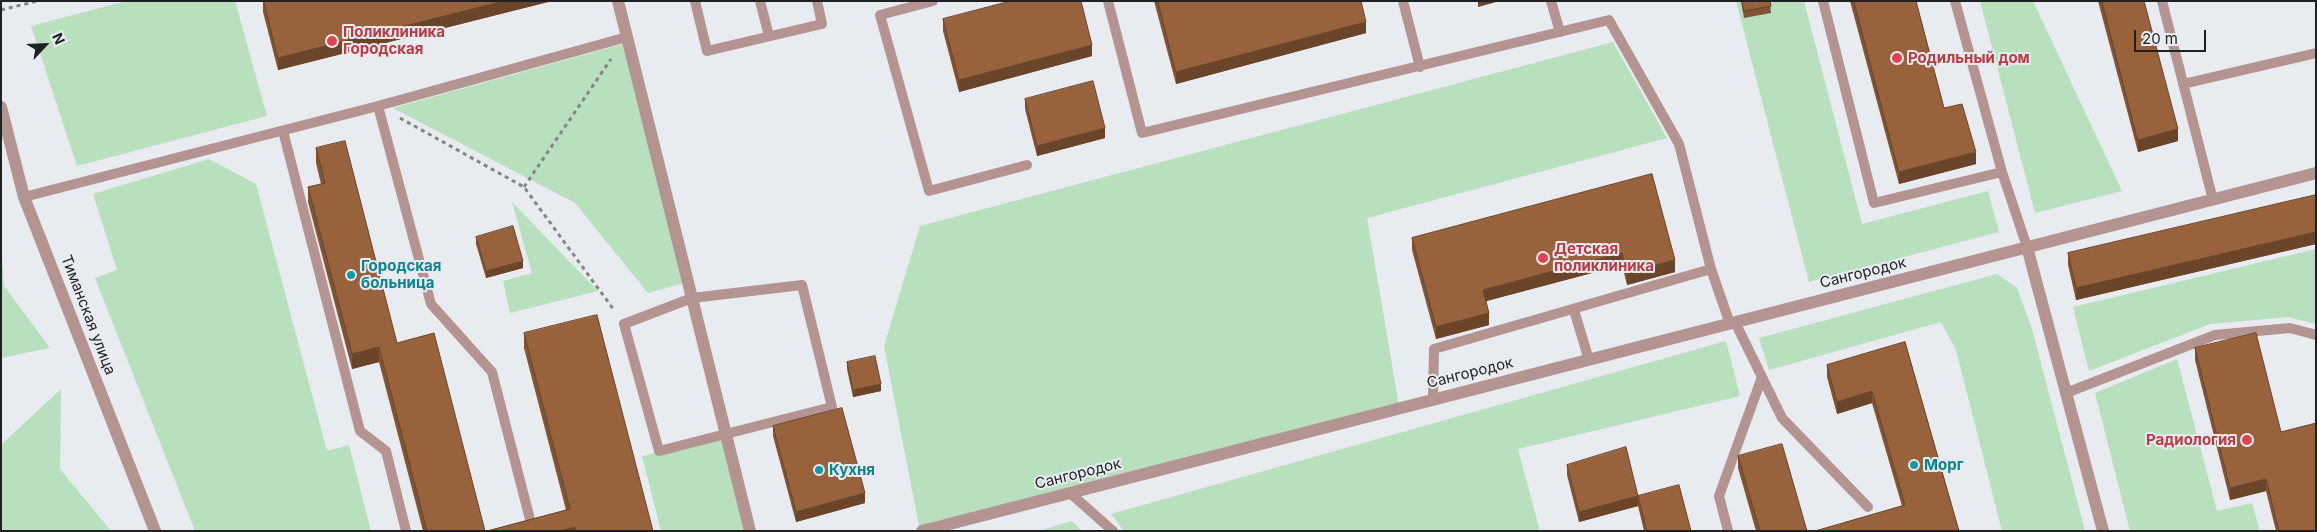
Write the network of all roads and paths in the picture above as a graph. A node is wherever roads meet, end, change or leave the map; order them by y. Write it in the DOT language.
graph roads {
  1 [pos="37,1"];
  2 [pos="618,1"];
  3 [pos="695,1"];
  4 [pos="760,1"];
  5 [pos="817,1"];
  6 [pos="933,1"];
  7 [pos="1108,1"];
  8 [pos="1403,1"];
  9 [pos="1551,1"];
  10 [pos="1823,1"];
  11 [pos="1954,1"];
  12 [pos="2162,1"];
  13 [pos="1,10"];
  14 [pos="1560,32"];
  15 [pos="627,36"];
  16 [pos="769,36"];
  17 [pos="2316,53"];
  18 [pos="1420,66"];
  19 [pos="2183,84"];
  20 [pos="378,106"];
  21 [pos="1,107"];
  22 [pos="283,131"];
  23 [pos="1027,165"];
  24 [pos="2002,172"];
  25 [pos="2316,173"];
  26 [pos="524,187"];
  27 [pos="24,197"];
  28 [pos="2213,200"];
  29 [pos="2027,247"];
  30 [pos="1711,269"];
  31 [pos="692,298"];
  32 [pos="1574,310"];
  33 [pos="1732,323"];
  34 [pos="624,324"];
  35 [pos="2316,335"];
  36 [pos="1589,360"];
  37 [pos="1762,377"];
  38 [pos="2066,393"];
  39 [pos="1433,400"];
  40 [pos="726,434"];
  41 [pos="1070,493"];
  42 [pos="1868,507"];
  43 [pos="155,531"];
  44 [pos="406,531"];
  45 [pos="533,531"];
  46 [pos="750,531"];
  47 [pos="922,531"];
  48 [pos="1113,531"];
  49 [pos="1728,531"];
  50 [pos="2103,531"];
  1 -- 13 [label="path"];
  2 -- 15 [label="street"];
  3 -- 16 [label="lane"];
  4 -- 16 [label="lane"];
  5 -- 16 [label="lane"];
  6 -- 23 [label="lane"];
  7 -- 18 [label="lane"];
  8 -- 18 [label="lane"];
  9 -- 14 [label="lane"];
  10 -- 24 [label="lane"];
  11 -- 24 [label="lane"];
  12 -- 19 [label="lane"];
  14 -- 18 [label="lane"];
  14 -- 30 [label="lane"];
  15 -- 20 [label="lane"];
  15 -- 26 [label="path"];
  15 -- 31 [label="street"];
  17 -- 19 [label="lane"];
  19 -- 28 [label="lane"];
  20 -- 22 [label="lane"];
  20 -- 26 [label="path"];
  20 -- 45 [label="lane"];
  21 -- 27 [label="street, Тиманская улица"];
  22 -- 27 [label="lane"];
  22 -- 44 [label="lane"];
  24 -- 29 [label="lane"];
  25 -- 28 [label="street, Сангородок"];
  26 -- 34 [label="path"];
  27 -- 43 [label="street, Тиманская улица"];
  28 -- 29 [label="street, Сангородок"];
  29 -- 33 [label="street, Сангородок"];
  29 -- 38 [label="street"];
  30 -- 32 [label="lane"];
  30 -- 33 [label="lane"];
  31 -- 34 [label="lane"];
  31 -- 40 [label="street"];
  31 -- 40 [label="lane"];
  32 -- 36 [label="lane"];
  32 -- 39 [label="lane"];
  33 -- 36 [label="street, Сангородок"];
  33 -- 37 [label="lane"];
  34 -- 40 [label="lane"];
  35 -- 38 [label="lane"];
  36 -- 39 [label="street, Сангородок"];
  37 -- 42 [label="lane"];
  37 -- 49 [label="lane"];
  38 -- 50 [label="street"];
  39 -- 41 [label="street, Сангородок"];
  40 -- 46 [label="street"];
  41 -- 47 [label="street, Сангородок"];
  41 -- 48 [label="lane"];
}
